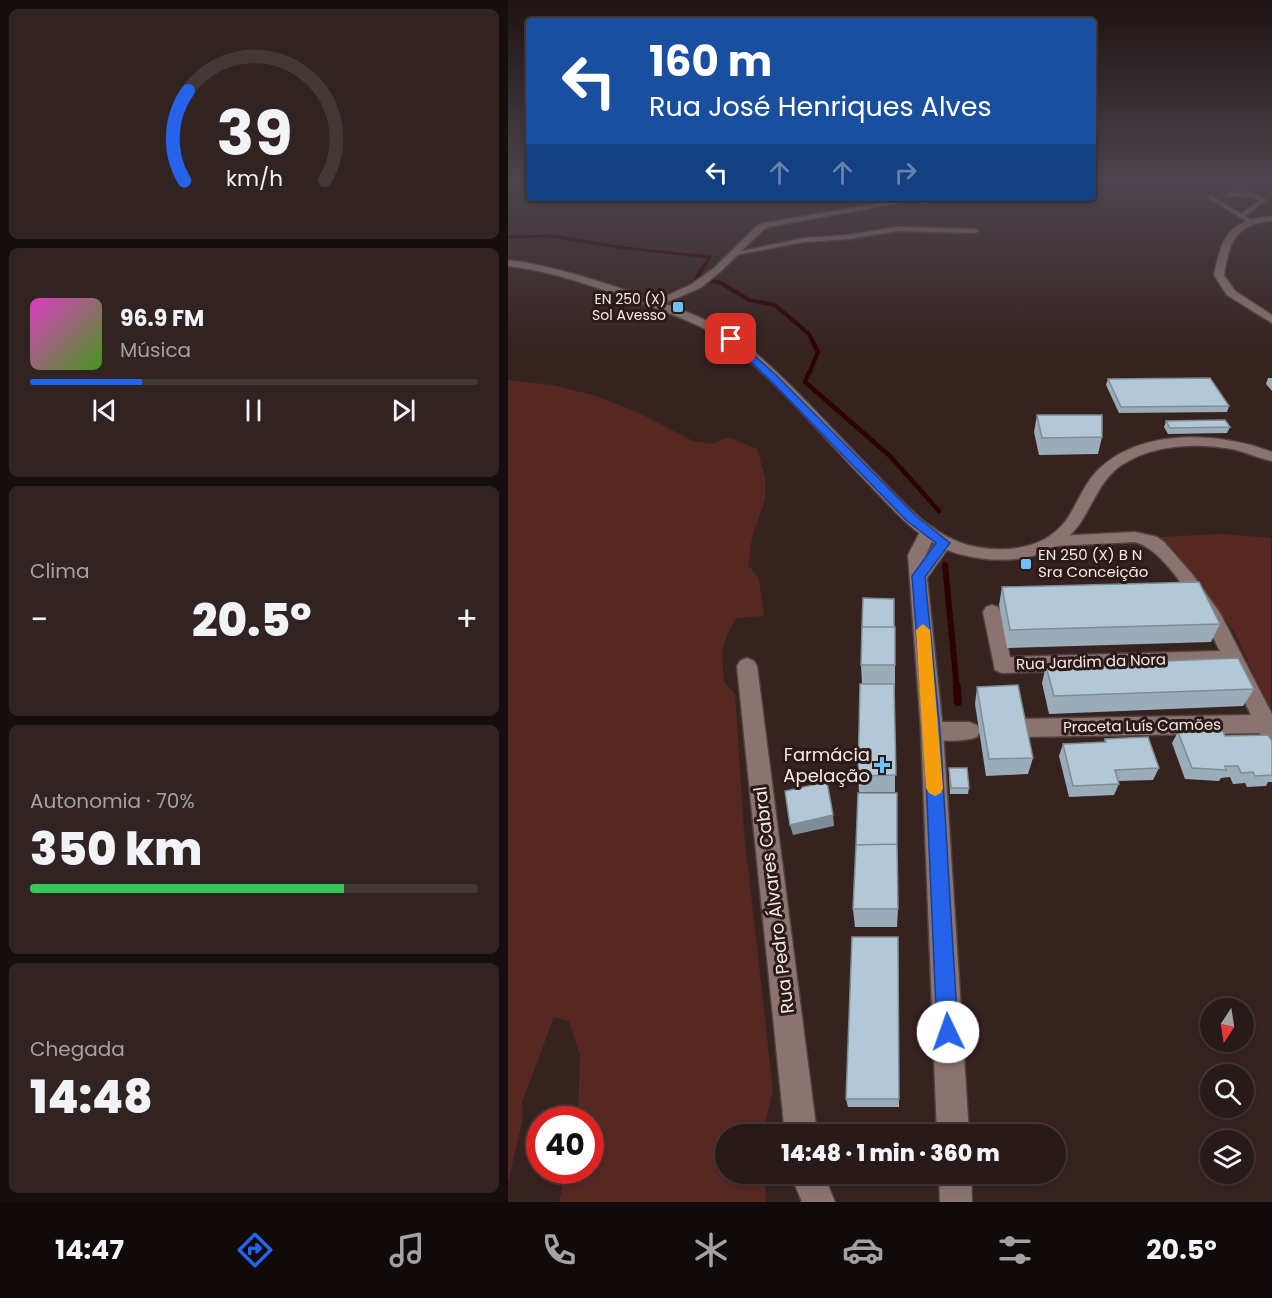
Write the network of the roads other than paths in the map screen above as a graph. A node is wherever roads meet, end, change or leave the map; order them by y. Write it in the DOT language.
graph roads {
  1 [pos="752,236"];
  2 [pos="854,236"];
  3 [pos="1231,236"];
  4 [pos="736,253"];
  5 [pos="508,263"];
  6 [pos="654,304"];
  7 [pos="1272,320"];
  8 [pos="1272,458"];
  9 [pos="928,532"];
  10 [pos="1056,541"];
  11 [pos="944,543"];
  12 [pos="919,576"];
  13 [pos="992,612"];
  14 [pos="1234,658"];
  15 [pos="746,666"];
  16 [pos="1020,728"];
  17 [pos="969,730"];
  18 [pos="1268,730"];
  19 [pos="932,731"];
  20 [pos="800,1124"];
  21 [pos="952,1124"];
  22 [pos="955,1184"];
  23 [pos="956,1202"];
  1 -- 4 [label="street"];
  2 -- 4 [label="lane"];
  3 -- 7 [label="street"];
  4 -- 6 [label="street"];
  5 -- 6 [label="street"];
  6 -- 9 [label="street"];
  8 -- 10 [label="street"];
  9 -- 11 [label="street"];
  9 -- 12 [label="street"];
  10 -- 11 [label="street"];
  10 -- 14 [label="street"];
  11 -- 12 [label="street"];
  12 -- 19 [label="street"];
  13 -- 14 [label="street, Rua Jardim da Nora"];
  14 -- 18 [label="street"];
  15 -- 20 [label="street, Rua Pedro Álvares Cabral"];
  16 -- 18 [label="street, Praceta Luís Camões"];
  17 -- 19 [label="street"];
  19 -- 21 [label="street"];
  22 -- 23 [label="street"];
}
